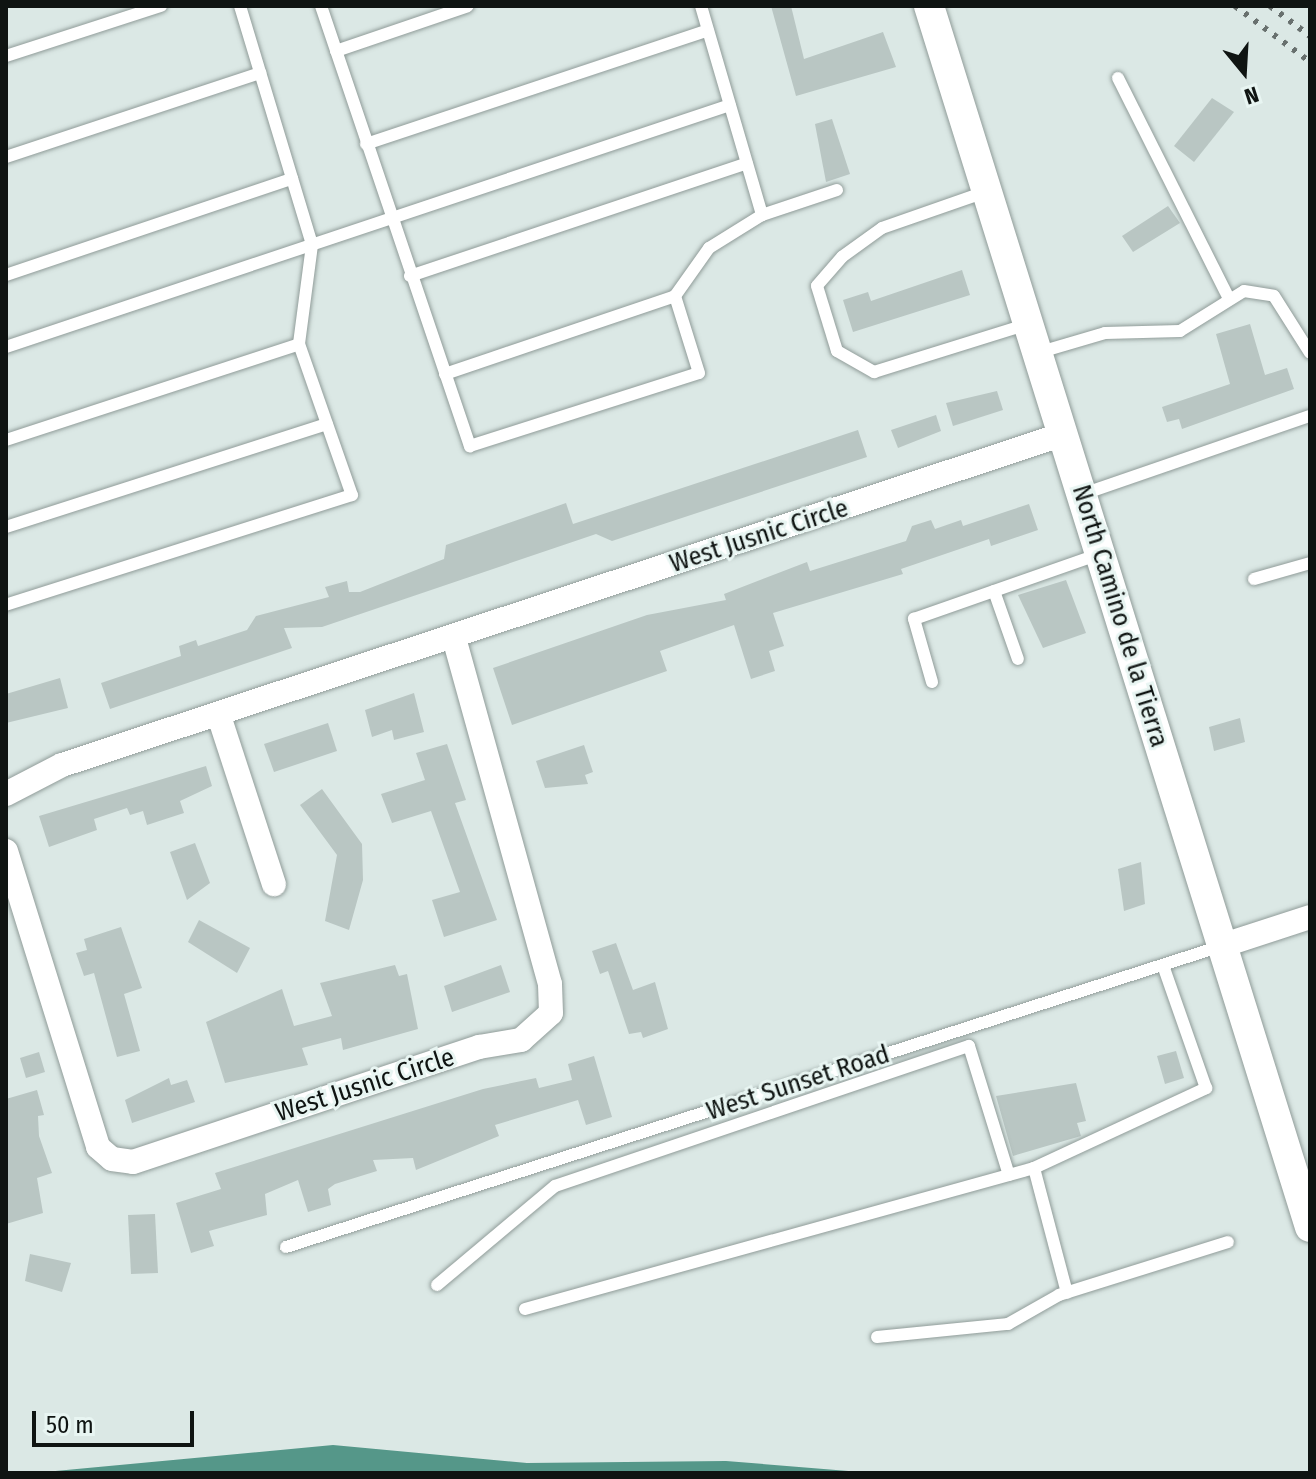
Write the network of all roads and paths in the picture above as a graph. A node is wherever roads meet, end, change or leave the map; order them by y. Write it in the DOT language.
graph roads {
  1 [pos="161,6"];
  2 [pos="240,6"];
  3 [pos="321,6"];
  4 [pos="468,6"];
  5 [pos="701,6"];
  6 [pos="929,6"];
  7 [pos="708,30"];
  8 [pos="336,51"];
  9 [pos="6,56"];
  10 [pos="260,73"];
  11 [pos="1118,78"];
  12 [pos="730,105"];
  13 [pos="366,144"];
  14 [pos="6,157"];
  15 [pos="747,163"];
  16 [pos="292,179"];
  17 [pos="837,190"];
  18 [pos="988,191"];
  19 [pos="762,215"];
  20 [pos="391,220"];
  21 [pos="312,245"];
  22 [pos="6,275"];
  23 [pos="410,276"];
  24 [pos="675,296"];
  25 [pos="1229,299"];
  26 [pos="1028,324"];
  27 [pos="299,344"];
  28 [pos="6,347"];
  29 [pos="1036,353"];
  30 [pos="1310,353"];
  31 [pos="445,374"];
  32 [pos="1310,416"];
  33 [pos="327,424"];
  34 [pos="1064,434"];
  35 [pos="6,440"];
  36 [pos="1083,494"];
  37 [pos="6,527"];
  38 [pos="1100,554"];
  39 [pos="1310,563"];
  40 [pos="1254,579"];
  41 [pos="994,591"];
  42 [pos="6,605"];
  43 [pos="454,637"];
  44 [pos="1018,659"];
  45 [pos="932,682"];
  46 [pos="219,716"];
  47 [pos="6,794"];
  48 [pos="6,851"];
  49 [pos="274,884"];
  50 [pos="1310,917"];
  51 [pos="1221,946"];
  52 [pos="1163,965"];
  53 [pos="1034,1168"];
  54 [pos="1009,1175"];
  55 [pos="1308,1216"];
  56 [pos="1228,1242"];
  57 [pos="286,1247"];
  58 [pos="437,1285"];
  59 [pos="1067,1293"];
  60 [pos="525,1309"];
  61 [pos="877,1337"];
  1 -- 9 [label="lane"];
  2 -- 10 [label="lane"];
  3 -- 8 [label="lane"];
  4 -- 8 [label="lane"];
  5 -- 7 [label="lane"];
  6 -- 18 [label="street, North Camino de la Tierra"];
  7 -- 12 [label="lane"];
  7 -- 13 [label="lane"];
  8 -- 13 [label="lane"];
  10 -- 14 [label="lane"];
  10 -- 16 [label="lane"];
  11 -- 25 [label="lane"];
  12 -- 15 [label="lane"];
  12 -- 20 [label="lane"];
  13 -- 20 [label="lane"];
  15 -- 19 [label="lane"];
  15 -- 23 [label="lane"];
  16 -- 21 [label="lane"];
  16 -- 22 [label="lane"];
  17 -- 19 [label="lane"];
  18 -- 26 [label="street, North Camino de la Tierra"];
  18 -- 26 [label="lane"];
  19 -- 24 [label="lane"];
  20 -- 21 [label="lane"];
  20 -- 23 [label="lane"];
  21 -- 27 [label="lane"];
  21 -- 28 [label="lane"];
  23 -- 31 [label="lane"];
  24 -- 31 [label="lane"];
  24 -- 31 [label="lane"];
  25 -- 29 [label="lane"];
  25 -- 30 [label="lane"];
  26 -- 29 [label="street, North Camino de la Tierra"];
  27 -- 33 [label="lane"];
  27 -- 35 [label="lane"];
  29 -- 34 [label="street, North Camino de la Tierra"];
  32 -- 36 [label="lane"];
  33 -- 37 [label="lane"];
  33 -- 42 [label="lane"];
  34 -- 36 [label="street, North Camino de la Tierra"];
  34 -- 43 [label="street, West Jusnic Circle"];
  36 -- 38 [label="street, North Camino de la Tierra"];
  38 -- 41 [label="lane"];
  38 -- 51 [label="street, North Camino de la Tierra"];
  39 -- 40 [label="lane"];
  41 -- 44 [label="lane"];
  41 -- 45 [label="lane"];
  43 -- 46 [label="street, West Jusnic Circle"];
  43 -- 48 [label="street, West Jusnic Circle"];
  46 -- 47 [label="street, West Jusnic Circle"];
  46 -- 49 [label="street"];
  50 -- 51 [label="street, West Sunset Road"];
  51 -- 52 [label="lane, West Sunset Road"];
  51 -- 55 [label="street, North Camino de la Tierra"];
  52 -- 53 [label="lane"];
  52 -- 57 [label="lane, West Sunset Road"];
  53 -- 54 [label="lane"];
  53 -- 59 [label="lane"];
  54 -- 58 [label="lane"];
  54 -- 60 [label="lane"];
  56 -- 59 [label="lane"];
  59 -- 61 [label="lane"];
}
